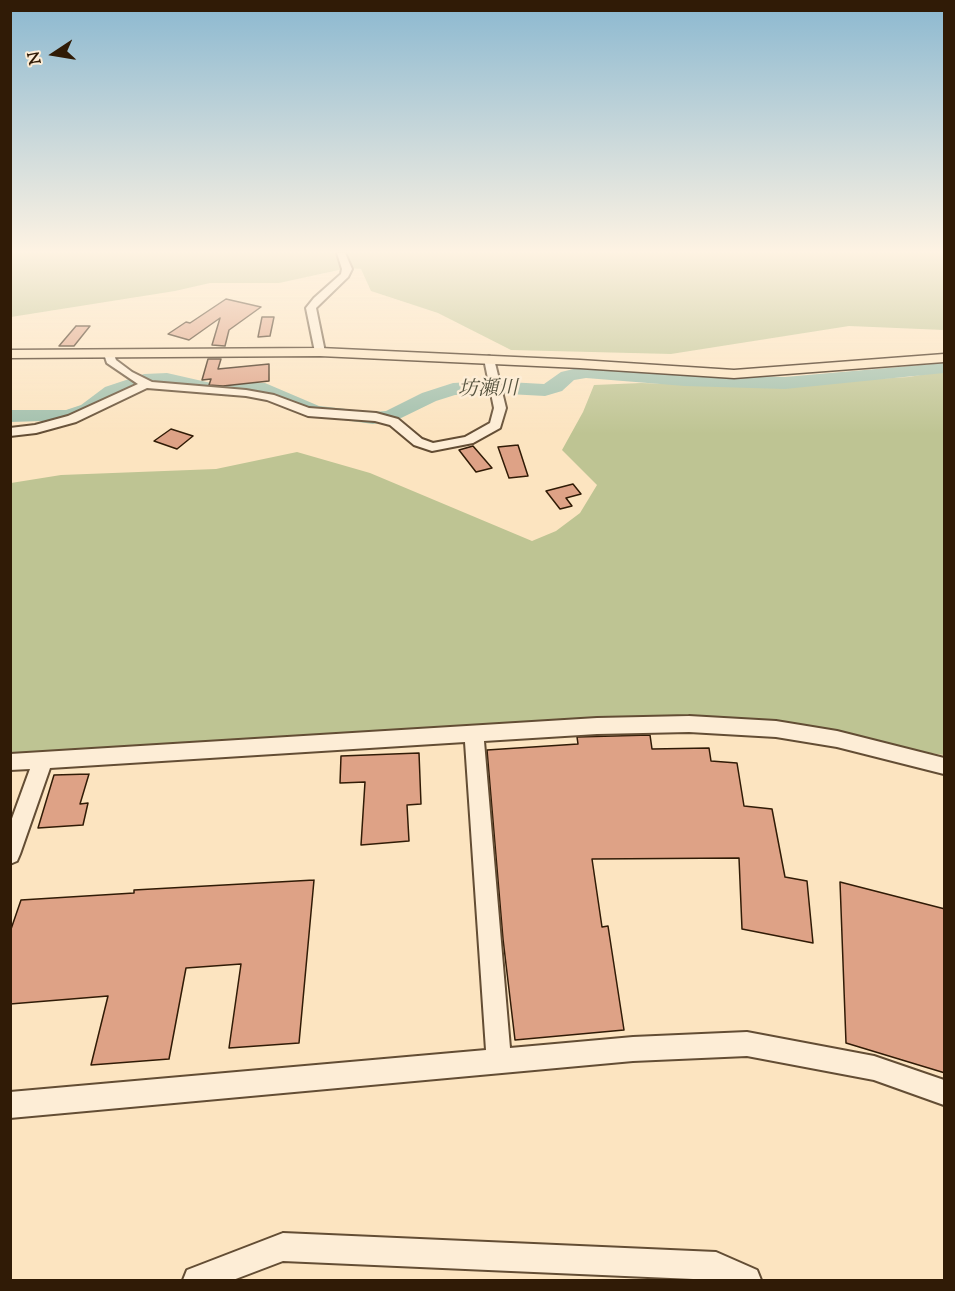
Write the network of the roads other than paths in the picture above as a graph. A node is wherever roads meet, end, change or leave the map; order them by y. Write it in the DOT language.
graph roads {
  1 [pos="312,313"];
  2 [pos="320,352"];
  3 [pos="10,354"];
  4 [pos="109,354"];
  5 [pos="945,358"];
  6 [pos="489,360"];
  7 [pos="146,384"];
  8 [pos="10,432"];
  9 [pos="474,734"];
  10 [pos="43,760"];
  11 [pos="10,762"];
  12 [pos="945,766"];
  13 [pos="10,854"];
  14 [pos="499,1061"];
  15 [pos="945,1093"];
  16 [pos="10,1105"];
  17 [pos="197,1281"];
  18 [pos="747,1281"];
  1 -- 2 [label="street"];
  2 -- 4 [label="main road"];
  2 -- 6 [label="main road"];
  3 -- 4 [label="main road"];
  4 -- 7 [label="street"];
  5 -- 6 [label="main road"];
  6 -- 7 [label="street"];
  7 -- 8 [label="street"];
  9 -- 10 [label="street"];
  9 -- 12 [label="street"];
  9 -- 14 [label="street"];
  10 -- 11 [label="street"];
  10 -- 13 [label="street"];
  14 -- 15 [label="street"];
  14 -- 16 [label="street"];
  17 -- 18 [label="street"];
}
